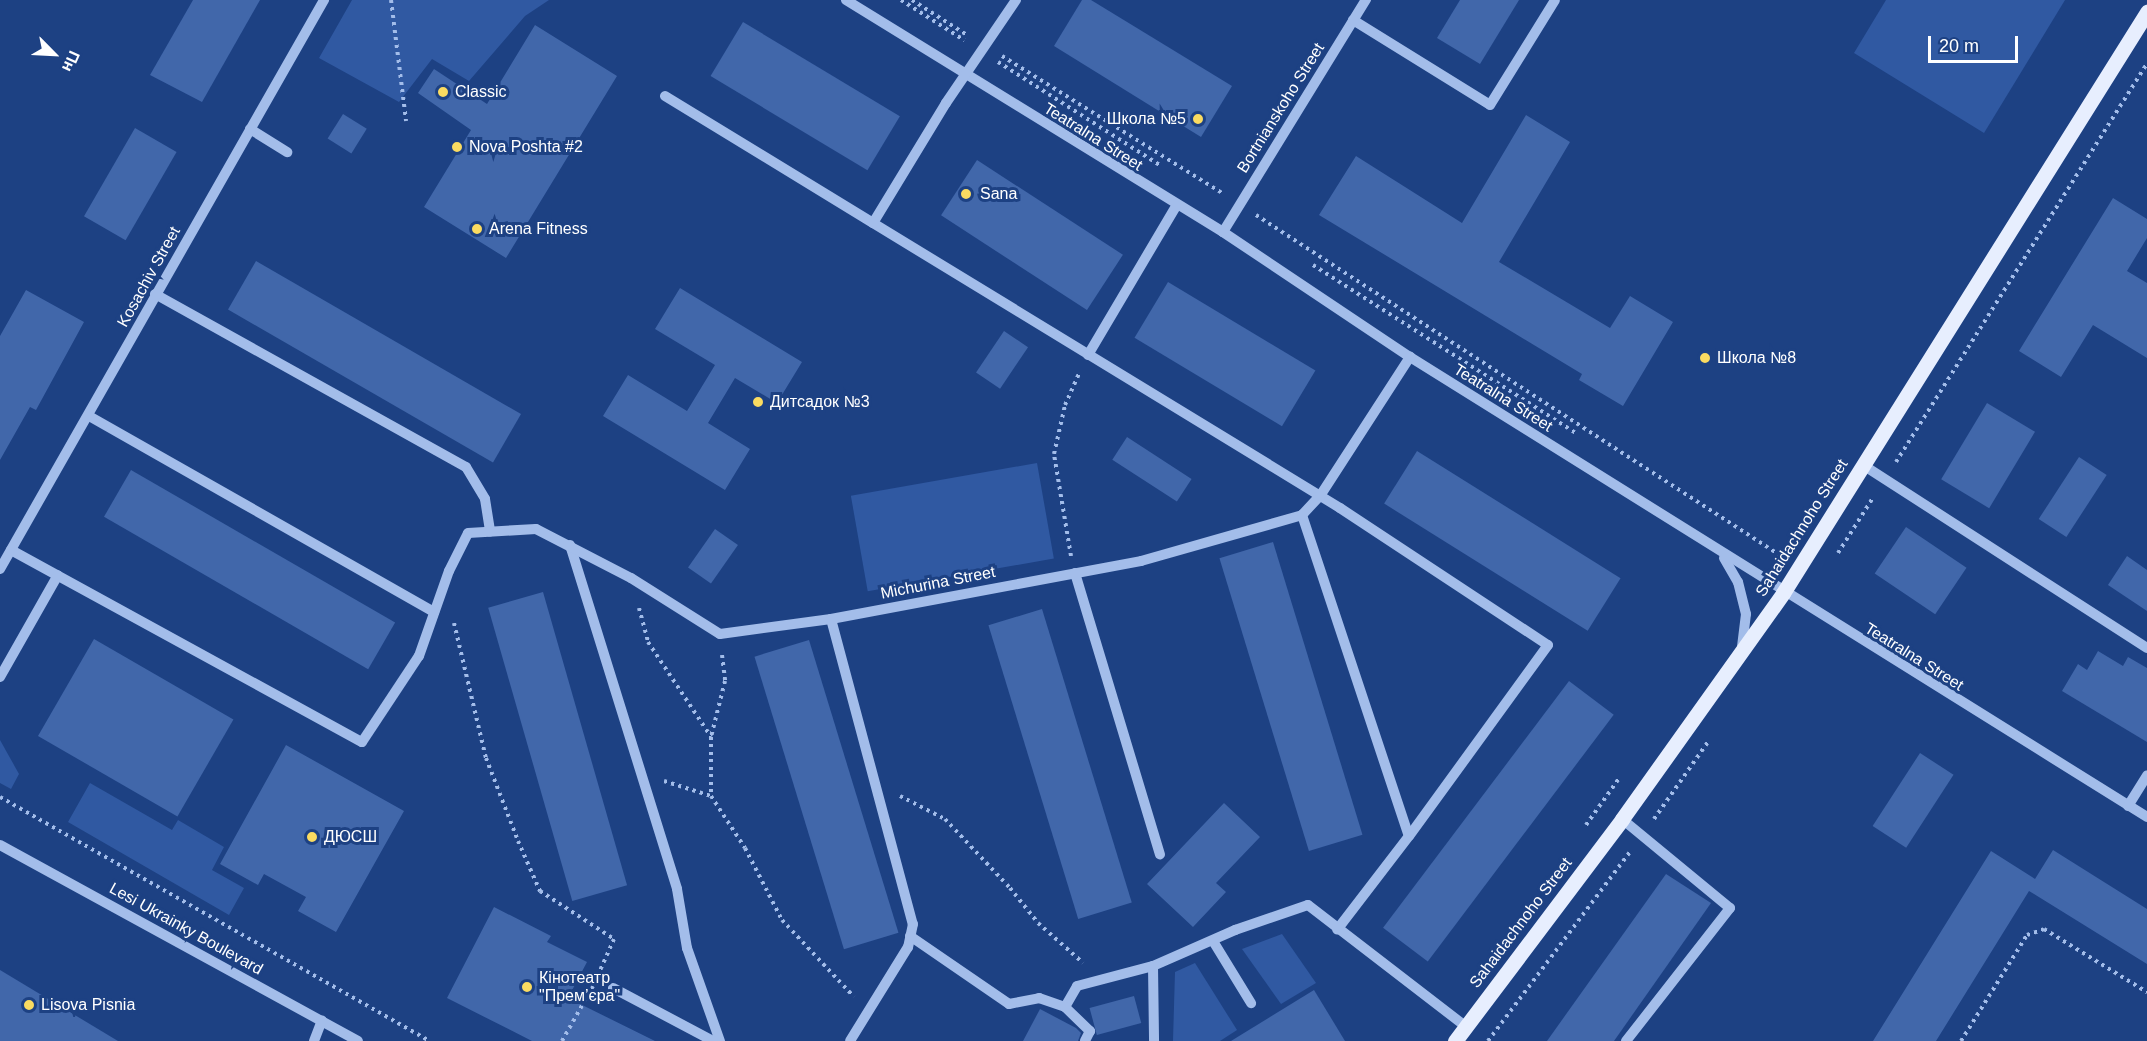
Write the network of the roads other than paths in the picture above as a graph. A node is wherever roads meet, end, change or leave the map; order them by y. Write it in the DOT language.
graph roads {
  1 [pos="324,0"];
  2 [pos="846,0"];
  3 [pos="1016,0"];
  4 [pos="1366,0"];
  5 [pos="1555,0"];
  6 [pos="2147,12"];
  7 [pos="1353,20"];
  8 [pos="967,76"];
  9 [pos="665,96"];
  10 [pos="250,129"];
  11 [pos="287,152"];
  12 [pos="1176,206"];
  13 [pos="873,223"];
  14 [pos="1223,232"];
  15 [pos="155,294"];
  16 [pos="1088,355"];
  17 [pos="1410,357"];
  18 [pos="89,416"];
  19 [pos="1863,465"];
  20 [pos="1320,496"];
  21 [pos="1302,515"];
  22 [pos="490,532"];
  23 [pos="570,546"];
  24 [pos="11,550"];
  25 [pos="1723,555"];
  26 [pos="0,569"];
  27 [pos="1075,573"];
  28 [pos="58,575"];
  29 [pos="1783,593"];
  30 [pos="434,612"];
  31 [pos="831,619"];
  32 [pos="2147,648"];
  33 [pos="1742,651"];
  34 [pos="0,677"];
  35 [pos="2147,775"];
  36 [pos="2128,806"];
  37 [pos="2147,817"];
  38 [pos="1622,819"];
  39 [pos="1409,836"];
  40 [pos="0,845"];
  41 [pos="1160,854"];
  42 [pos="1336,930"];
  43 [pos="910,936"];
  44 [pos="1213,941"];
  45 [pos="1154,966"];
  46 [pos="613,988"];
  47 [pos="1251,1003"];
  48 [pos="1065,1007"];
  49 [pos="322,1020"];
  50 [pos="1465,1026"];
  51 [pos="314,1041"];
  52 [pos="358,1041"];
  53 [pos="713,1041"];
  54 [pos="720,1041"];
  55 [pos="850,1041"];
  56 [pos="1085,1041"];
  57 [pos="1154,1041"];
  58 [pos="1455,1041"];
  59 [pos="1626,1041"];
  1 -- 10 [label="street, Kosachiv Street"];
  2 -- 8 [label="street, Teatralna Street"];
  3 -- 8 [label="street"];
  4 -- 7 [label="street, Bortnianskoho Street"];
  5 -- 7 [label="street"];
  6 -- 19 [label="main road, Sahaidachnoho Street"];
  7 -- 14 [label="street, Bortnianskoho Street"];
  8 -- 12 [label="street, Teatralna Street"];
  8 -- 13 [label="street"];
  9 -- 13 [label="street"];
  10 -- 11 [label="street"];
  10 -- 15 [label="street, Kosachiv Street"];
  12 -- 14 [label="street, Teatralna Street"];
  12 -- 16 [label="street"];
  13 -- 16 [label="street"];
  14 -- 17 [label="street, Teatralna Street"];
  15 -- 18 [label="street, Kosachiv Street"];
  15 -- 22 [label="street"];
  16 -- 20 [label="street"];
  17 -- 20 [label="street"];
  17 -- 25 [label="street, Teatralna Street"];
  18 -- 24 [label="street, Kosachiv Street"];
  18 -- 30 [label="street"];
  19 -- 29 [label="main road, Sahaidachnoho Street"];
  19 -- 32 [label="street"];
  20 -- 21 [label="street"];
  20 -- 39 [label="street"];
  21 -- 27 [label="street, Michurina Street"];
  21 -- 39 [label="street"];
  22 -- 23 [label="street"];
  22 -- 30 [label="street"];
  23 -- 31 [label="street, Michurina Street"];
  23 -- 54 [label="street"];
  24 -- 26 [label="street, Kosachiv Street"];
  24 -- 28 [label="street"];
  25 -- 29 [label="street, Teatralna Street"];
  25 -- 33 [label="street"];
  27 -- 31 [label="street, Michurina Street"];
  27 -- 41 [label="street"];
  28 -- 30 [label="street"];
  28 -- 34 [label="street"];
  29 -- 33 [label="main road, Sahaidachnoho Street"];
  29 -- 36 [label="street, Teatralna Street"];
  31 -- 43 [label="street"];
  33 -- 38 [label="main road, Sahaidachnoho Street"];
  35 -- 36 [label="street"];
  36 -- 37 [label="street, Teatralna Street"];
  38 -- 50 [label="main road, Sahaidachnoho Street"];
  38 -- 59 [label="street"];
  39 -- 42 [label="street"];
  40 -- 49 [label="street, Lesi Ukrainky Boulevard"];
  42 -- 44 [label="street"];
  42 -- 50 [label="street"];
  43 -- 48 [label="street"];
  43 -- 55 [label="street"];
  44 -- 45 [label="street"];
  44 -- 47 [label="street"];
  45 -- 48 [label="street"];
  45 -- 57 [label="street"];
  46 -- 53 [label="street"];
  48 -- 56 [label="street"];
  49 -- 51 [label="street"];
  49 -- 52 [label="street, Lesi Ukrainky Boulevard"];
  50 -- 58 [label="main road, Sahaidachnoho Street"];
}
